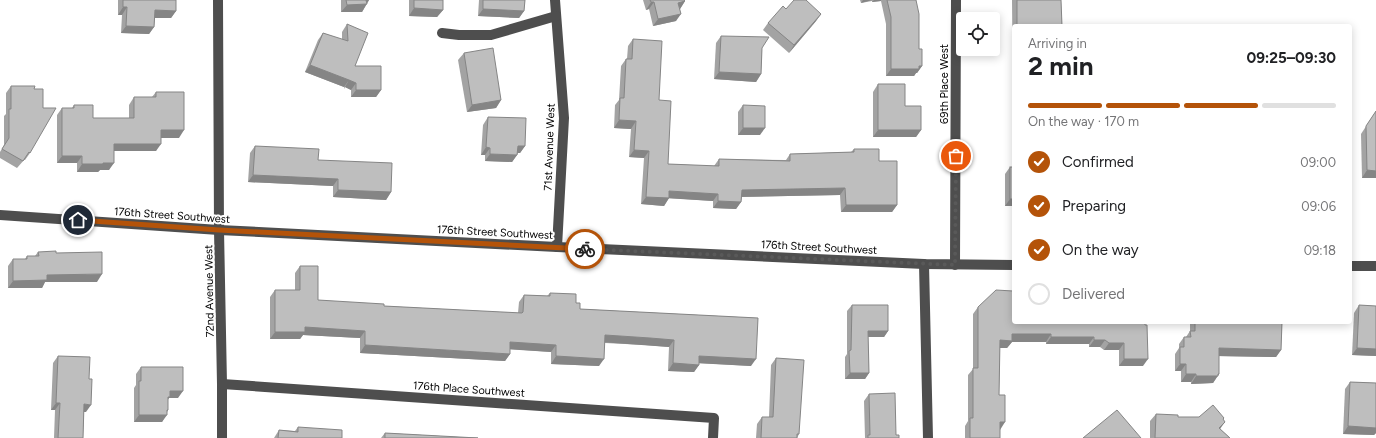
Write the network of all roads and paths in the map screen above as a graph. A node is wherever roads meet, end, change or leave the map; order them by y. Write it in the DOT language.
graph roads {
  1 [pos="218,0"];
  2 [pos="555,0"];
  3 [pos="956,0"];
  4 [pos="556,16"];
  5 [pos="442,33"];
  6 [pos="0,215"];
  7 [pos="219,230"];
  8 [pos="557,247"];
  9 [pos="924,264"];
  10 [pos="955,265"];
  11 [pos="1012,265"];
  12 [pos="1352,266"];
  13 [pos="1376,266"];
  14 [pos="222,384"];
  15 [pos="222,438"];
  16 [pos="713,438"];
  17 [pos="928,438"];
  1 -- 7 [label="street, 72nd Avenue West"];
  2 -- 4 [label="street, 71st Avenue West"];
  3 -- 10 [label="street, 69th Place West"];
  4 -- 5 [label="street"];
  4 -- 8 [label="street, 71st Avenue West"];
  6 -- 7 [label="street, 176th Street Southwest"];
  7 -- 8 [label="street, 176th Street Southwest"];
  7 -- 14 [label="street, 72nd Avenue West"];
  8 -- 9 [label="street, 176th Street Southwest"];
  9 -- 10 [label="street, 176th Street Southwest"];
  9 -- 17 [label="street"];
  10 -- 11 [label="street, 176th Street Southwest"];
  12 -- 13 [label="street"];
  14 -- 15 [label="street, 72nd Avenue West"];
  14 -- 16 [label="street, 176th Place Southwest"];
}
